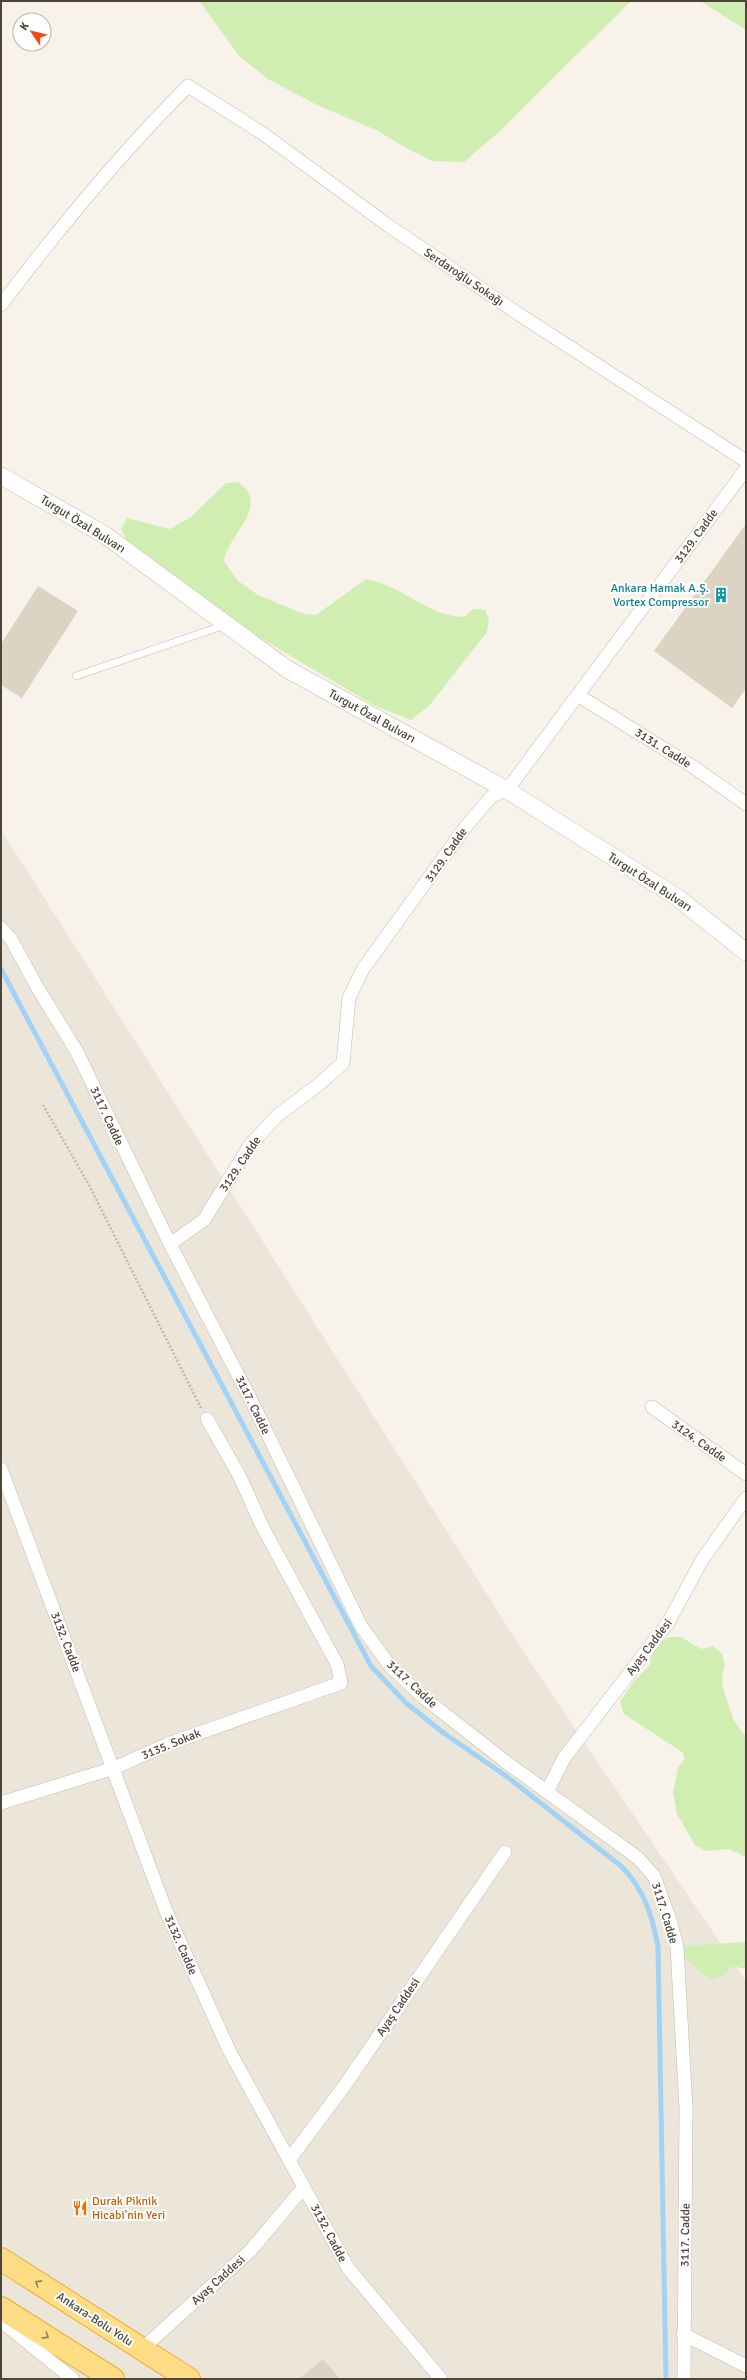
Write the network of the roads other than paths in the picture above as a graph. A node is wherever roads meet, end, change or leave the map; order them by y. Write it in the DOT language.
graph roads {
  1 [pos="1,304"];
  2 [pos="746,461"];
  3 [pos="746,469"];
  4 [pos="1,476"];
  5 [pos="225,625"];
  6 [pos="76,676"];
  7 [pos="579,696"];
  8 [pos="508,790"];
  9 [pos="746,804"];
  10 [pos="1,928"];
  11 [pos="746,952"];
  12 [pos="170,1244"];
  13 [pos="652,1407"];
  14 [pos="207,1419"];
  15 [pos="1,1469"];
  16 [pos="746,1474"];
  17 [pos="746,1498"];
  18 [pos="114,1768"];
  19 [pos="547,1792"];
  20 [pos="1,1803"];
  21 [pos="504,1852"];
  22 [pos="289,2160"];
  23 [pos="304,2187"];
  24 [pos="1,2259"];
  25 [pos="1,2308"];
  26 [pos="1,2321"];
  27 [pos="683,2334"];
  28 [pos="142,2349"];
  29 [pos="746,2366"];
  30 [pos="73,2379"];
  31 [pos="113,2379"];
  32 [pos="189,2379"];
  33 [pos="441,2379"];
  34 [pos="684,2379"];
  1 -- 2 [label="street, Serdaroğlu Sokağı"];
  3 -- 7 [label="street, 3129. Cadde"];
  4 -- 5 [label="street, Turgut Özal Bulvarı"];
  5 -- 6 [label="lane"];
  5 -- 8 [label="street, Turgut Özal Bulvarı"];
  7 -- 8 [label="street, 3129. Cadde"];
  7 -- 9 [label="street, 3131. Cadde"];
  8 -- 11 [label="street, Turgut Özal Bulvarı"];
  8 -- 12 [label="street, 3129. Cadde"];
  10 -- 12 [label="street, 3117. Cadde"];
  12 -- 19 [label="street, 3117. Cadde"];
  13 -- 16 [label="street, 3124. Cadde"];
  14 -- 18 [label="street, 3135. Sokak"];
  15 -- 18 [label="street, 3132. Cadde"];
  17 -- 19 [label="street, Ayaş Caddesi"];
  18 -- 20 [label="street, 3135. Sokak"];
  18 -- 22 [label="street, 3132. Cadde"];
  19 -- 27 [label="street, 3117. Cadde"];
  21 -- 22 [label="street, Ayaş Caddesi"];
  22 -- 23 [label="street, 3132. Cadde"];
  23 -- 28 [label="street, Ayaş Caddesi"];
  23 -- 33 [label="street, 3132. Cadde"];
  28 -- 24 [label="highway, Ankara-Bolu Yolu, one-way"];
  25 -- 31 [label="highway, one-way"];
  26 -- 30 [label="street"];
  27 -- 29 [label="street"];
  27 -- 34 [label="street, 3117. Cadde"];
  28 -- 32 [label="highway, Ankara-Bolu Yolu"];
}
